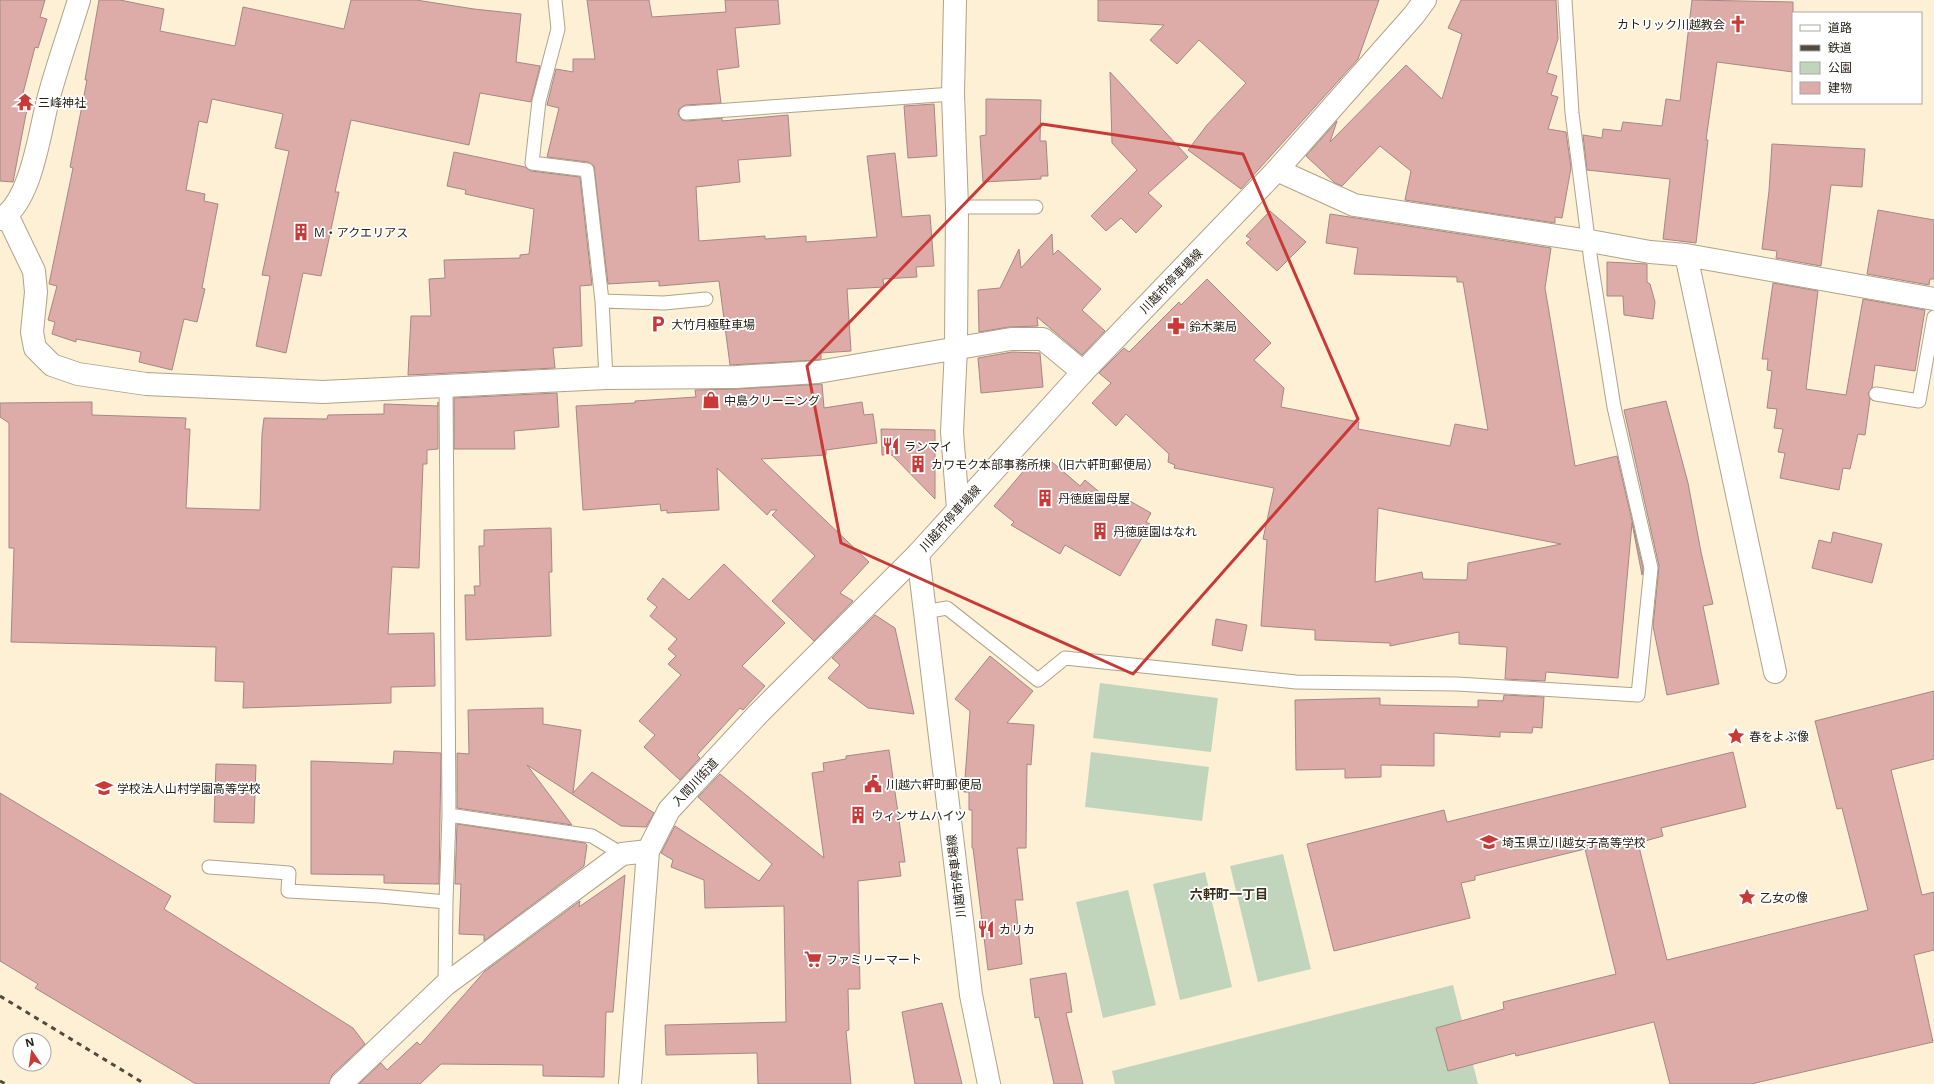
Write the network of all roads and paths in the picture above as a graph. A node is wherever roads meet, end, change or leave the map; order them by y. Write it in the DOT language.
graph roads {
  1 [pos="79,0"];
  2 [pos="555,0"];
  3 [pos="955,0"];
  4 [pos="1425,0"];
  5 [pos="1565,0"];
  6 [pos="953,94"];
  7 [pos="686,113"];
  8 [pos="1277,170"];
  9 [pos="957,207"];
  10 [pos="1036,207"];
  11 [pos="4,217"];
  12 [pos="1590,241"];
  13 [pos="1686,255"];
  14 [pos="706,299"];
  15 [pos="1934,299"];
  16 [pos="602,301"];
  17 [pos="1934,317"];
  18 [pos="956,348"];
  19 [pos="1083,372"];
  20 [pos="606,378"];
  21 [pos="446,387"];
  22 [pos="1876,394"];
  23 [pos="958,509"];
  24 [pos="918,554"];
  25 [pos="924,612"];
  26 [pos="1775,672"];
  27 [pos="449,815"];
  28 [pos="648,851"];
  29 [pos="622,854"];
  30 [pos="209,867"];
  31 [pos="446,902"];
  32 [pos="445,985"];
  33 [pos="341,1084"];
  34 [pos="630,1084"];
  35 [pos="988,1084"];
  1 -- 11 [label="street"];
  2 -- 16 [label="lane"];
  3 -- 6 [label="street"];
  4 -- 8 [label="street, 川越市停車場線"];
  5 -- 12 [label="lane"];
  6 -- 7 [label="lane"];
  6 -- 9 [label="street"];
  8 -- 12 [label="street"];
  8 -- 19 [label="street, 川越市停車場線"];
  9 -- 10 [label="lane"];
  9 -- 18 [label="street"];
  11 -- 21 [label="street"];
  12 -- 13 [label="street"];
  12 -- 25 [label="lane"];
  13 -- 15 [label="street"];
  13 -- 26 [label="street"];
  14 -- 16 [label="lane"];
  16 -- 20 [label="lane"];
  17 -- 22 [label="lane"];
  18 -- 19 [label="street"];
  18 -- 20 [label="street"];
  18 -- 23 [label="street"];
  19 -- 23 [label="street, 川越市停車場線"];
  20 -- 21 [label="street"];
  21 -- 27 [label="lane"];
  23 -- 24 [label="street, 川越市停車場線"];
  24 -- 25 [label="street, 川越市停車場線"];
  24 -- 28 [label="street, 入間川街道"];
  25 -- 35 [label="street, 川越市停車場線"];
  27 -- 29 [label="lane"];
  27 -- 31 [label="lane"];
  28 -- 29 [label="street"];
  28 -- 34 [label="street, 入間川街道"];
  29 -- 32 [label="street"];
  30 -- 31 [label="lane"];
  31 -- 32 [label="lane"];
  32 -- 33 [label="street"];
}
